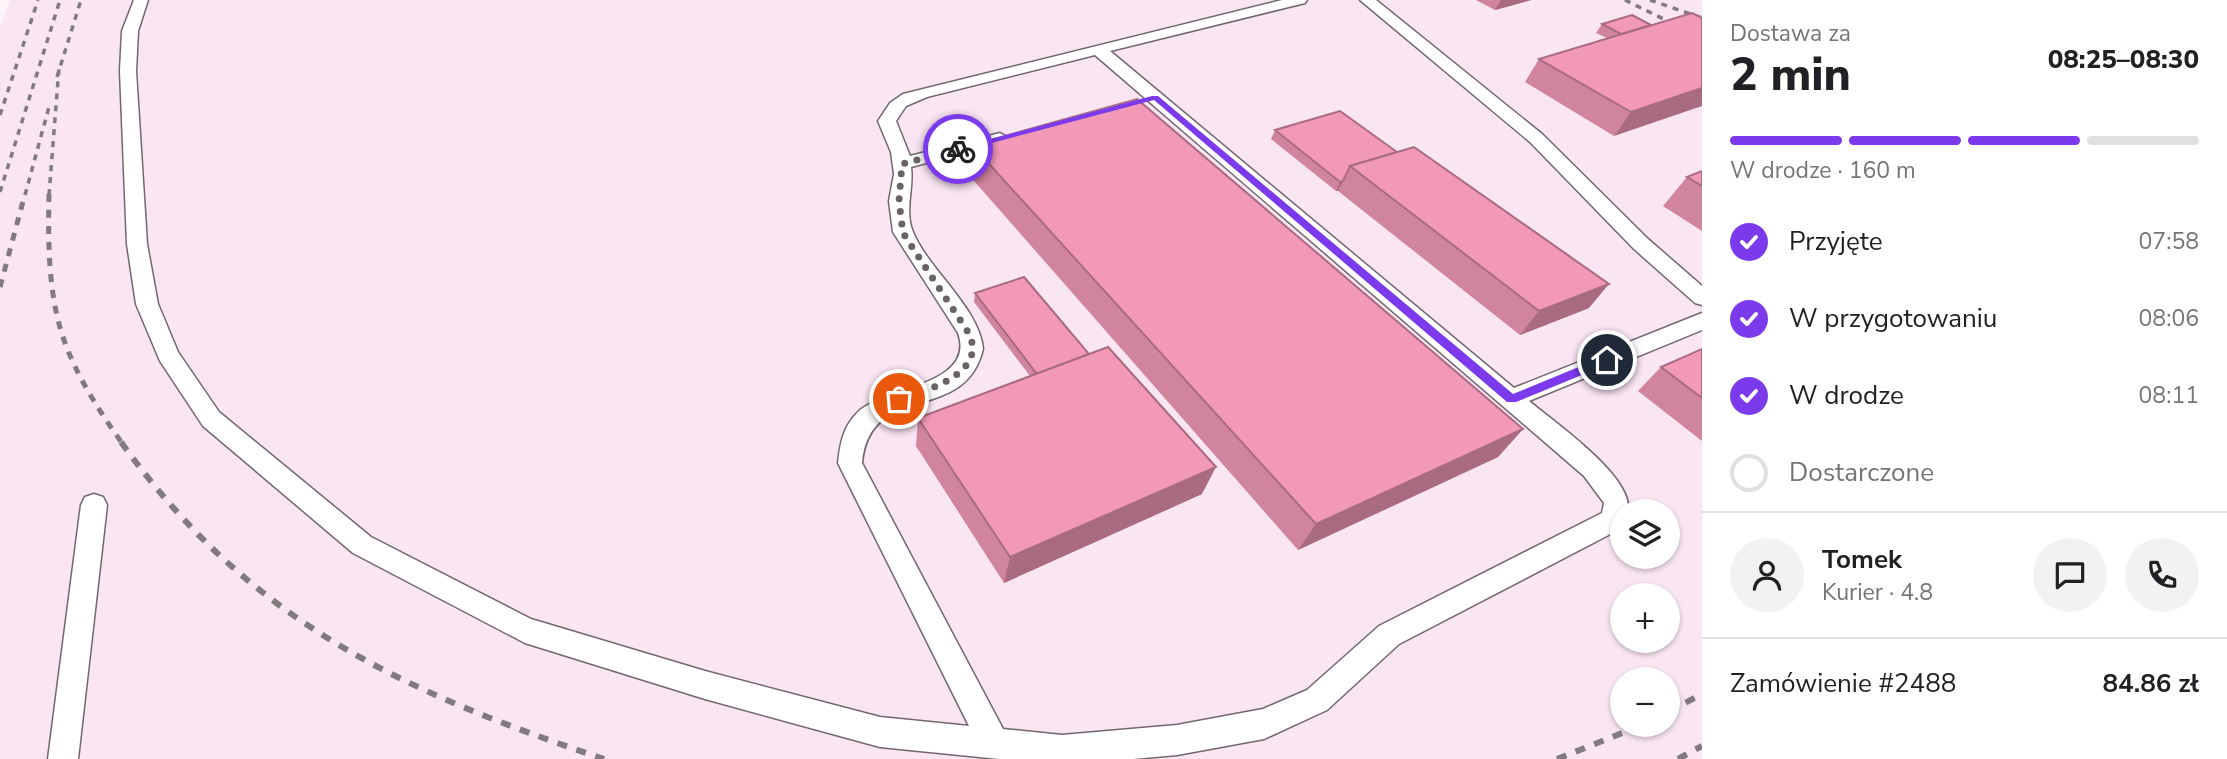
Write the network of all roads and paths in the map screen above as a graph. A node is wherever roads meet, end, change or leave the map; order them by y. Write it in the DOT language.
graph roads {
  1 [pos="141,0"];
  2 [pos="1300,0"];
  3 [pos="1367,0"];
  4 [pos="1100,51"];
  5 [pos="1155,97"];
  6 [pos="1129,104"];
  7 [pos="1022,132"];
  8 [pos="902,164"];
  9 [pos="1702,298"];
  10 [pos="1702,321"];
  11 [pos="1511,399"];
  12 [pos="94,505"];
  13 [pos="994,743"];
  14 [pos="64,759"];
  1 -- 13 [label="lane"];
  2 -- 4 [label="lane"];
  3 -- 9 [label="lane"];
  4 -- 5 [label="lane"];
  4 -- 8 [label="lane"];
  5 -- 6 [label="lane"];
  5 -- 11 [label="lane"];
  7 -- 8 [label="lane"];
  8 -- 13 [label="lane"];
  10 -- 11 [label="lane"];
  11 -- 13 [label="lane"];
  12 -- 14 [label="lane"];
}
